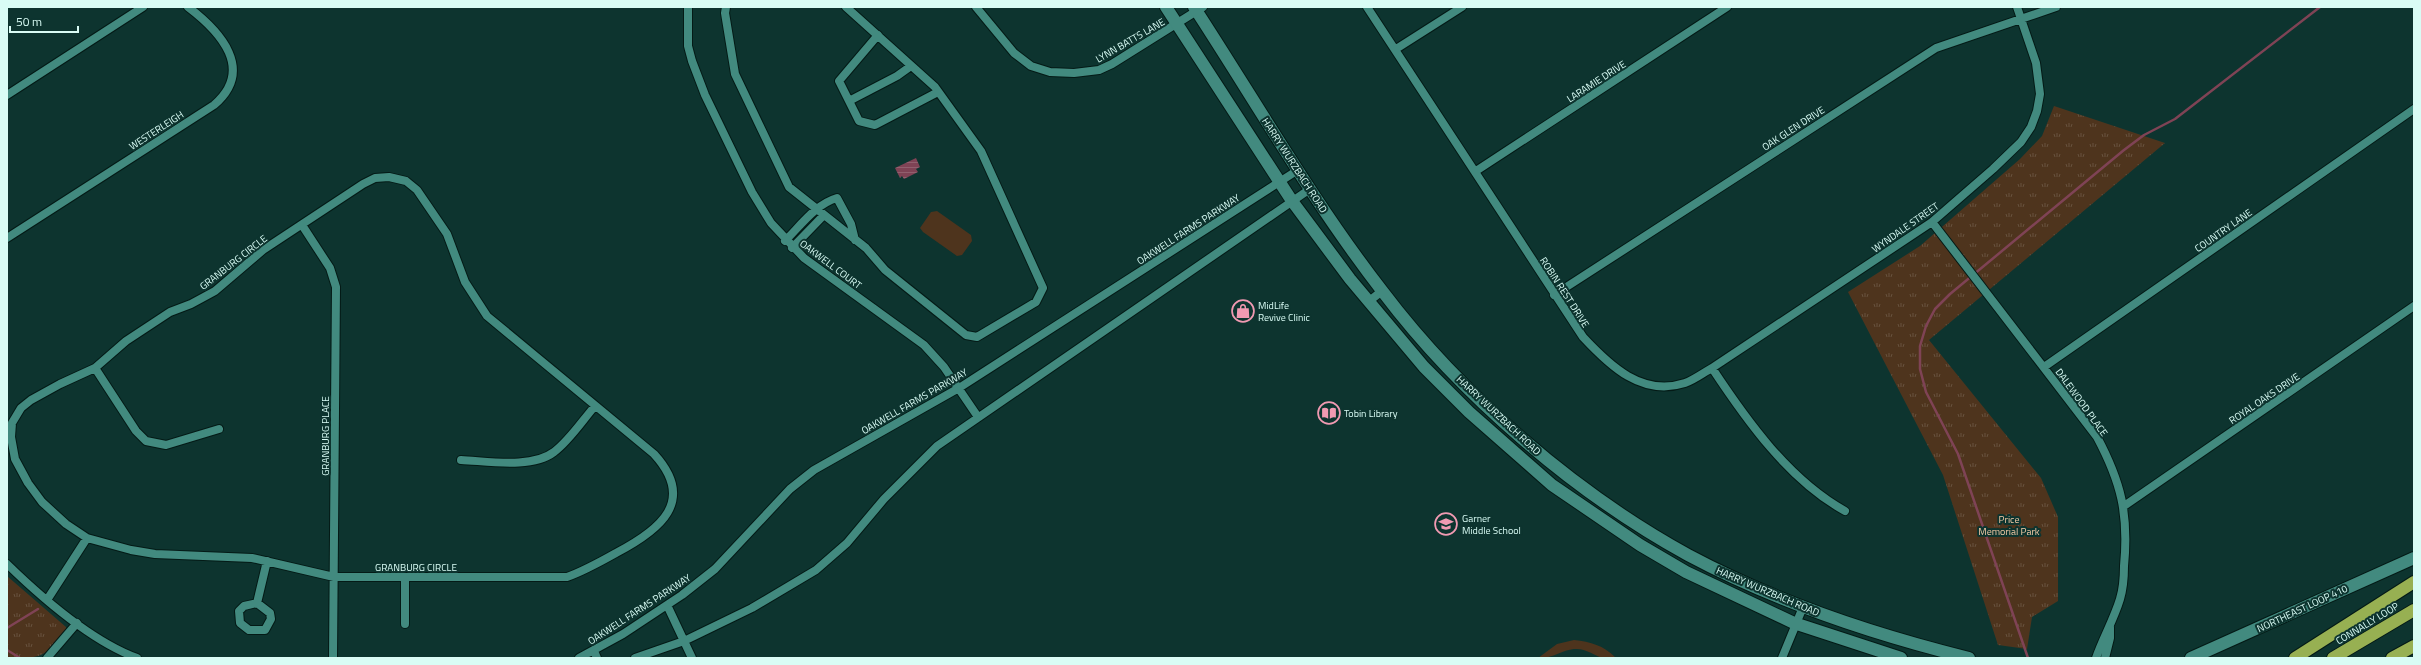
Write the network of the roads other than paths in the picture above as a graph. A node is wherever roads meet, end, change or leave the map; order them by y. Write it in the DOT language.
graph roads {
  1 [pos="143,7"];
  2 [pos="188,7"];
  3 [pos="688,7"];
  4 [pos="726,7"];
  5 [pos="846,7"];
  6 [pos="976,7"];
  7 [pos="1166,7"];
  8 [pos="1367,7"];
  9 [pos="1462,7"];
  10 [pos="1727,7"];
  11 [pos="2017,7"];
  12 [pos="2056,7"];
  13 [pos="1198,8"];
  14 [pos="2021,19"];
  15 [pos="1177,24"];
  16 [pos="878,36"];
  17 [pos="1396,49"];
  18 [pos="911,66"];
  19 [pos="938,92"];
  20 [pos="7,95"];
  21 [pos="849,101"];
  22 [pos="2414,109"];
  23 [pos="1298,170"];
  24 [pos="1476,171"];
  25 [pos="1279,182"];
  26 [pos="1310,189"];
  27 [pos="1292,201"];
  28 [pos="816,210"];
  29 [pos="823,216"];
  30 [pos="1932,222"];
  31 [pos="302,225"];
  32 [pos="7,238"];
  33 [pos="855,240"];
  34 [pos="786,241"];
  35 [pos="792,248"];
  36 [pos="1382,291"];
  37 [pos="1554,294"];
  38 [pos="1368,302"];
  39 [pos="2414,306"];
  40 [pos="1402,317"];
  41 [pos="1391,328"];
  42 [pos="2044,367"];
  43 [pos="95,368"];
  44 [pos="1712,368"];
  45 [pos="959,388"];
  46 [pos="595,406"];
  47 [pos="978,417"];
  48 [pos="1500,418"];
  49 [pos="219,429"];
  50 [pos="1490,430"];
  51 [pos="460,460"];
  52 [pos="2124,506"];
  53 [pos="1845,511"];
  54 [pos="1648,531"];
  55 [pos="87,538"];
  56 [pos="1640,545"];
  57 [pos="2414,558"];
  58 [pos="267,561"];
  59 [pos="7,564"];
  60 [pos="334,577"];
  61 [pos="405,578"];
  62 [pos="2414,582"];
  63 [pos="47,600"];
  64 [pos="257,603"];
  65 [pos="667,605"];
  66 [pos="1803,607"];
  67 [pos="2414,610"];
  68 [pos="77,623"];
  69 [pos="1794,623"];
  70 [pos="405,624"];
  71 [pos="2110,626"];
  72 [pos="684,641"];
  73 [pos="2229,642"];
  74 [pos="2414,646"];
  75 [pos="596,654"];
  76 [pos="1888,656"];
  77 [pos="47,658"];
  78 [pos="137,658"];
  79 [pos="334,658"];
  80 [pos="579,658"];
  81 [pos="635,658"];
  82 [pos="692,658"];
  83 [pos="1782,658"];
  84 [pos="1900,658"];
  85 [pos="1969,658"];
  86 [pos="2096,658"];
  87 [pos="2105,658"];
  88 [pos="2191,658"];
  89 [pos="2214,658"];
  90 [pos="2295,658"];
  91 [pos="2333,658"];
  92 [pos="2392,658"];
  1 -- 20 [label="street"];
  2 -- 32 [label="street, WESTERLEIGH"];
  3 -- 34 [label="street, OAKWELL COURT"];
  4 -- 28 [label="street"];
  5 -- 16 [label="street"];
  6 -- 15 [label="street, LYNN BATTS LANE"];
  7 -- 15 [label="main road, HARRY WURZBACH ROAD"];
  8 -- 17 [label="street, ROBIN REST DRIVE"];
  9 -- 17 [label="street"];
  10 -- 24 [label="street, LARAMIE DRIVE"];
  11 -- 14 [label="street, WYNDALE STREET"];
  12 -- 14 [label="street, OAK GLEN DRIVE"];
  13 -- 15 [label="street, LYNN BATTS LANE"];
  13 -- 23 [label="main road, HARRY WURZBACH ROAD"];
  14 -- 30 [label="street, WYNDALE STREET"];
  14 -- 37 [label="street, OAK GLEN DRIVE"];
  15 -- 25 [label="main road, HARRY WURZBACH ROAD"];
  16 -- 18 [label="street"];
  16 -- 21 [label="street"];
  17 -- 24 [label="street, ROBIN REST DRIVE"];
  18 -- 19 [label="street"];
  18 -- 21 [label="street"];
  19 -- 21 [label="street"];
  19 -- 33 [label="street"];
  22 -- 42 [label="street, COUNTRY LANE"];
  23 -- 25 [label="street, OAKWELL FARMS PARKWAY"];
  23 -- 26 [label="main road, HARRY WURZBACH ROAD"];
  24 -- 37 [label="street, ROBIN REST DRIVE"];
  25 -- 27 [label="main road, HARRY WURZBACH ROAD"];
  25 -- 45 [label="street, OAKWELL FARMS PARKWAY"];
  26 -- 27 [label="street"];
  26 -- 36 [label="main road, HARRY WURZBACH ROAD"];
  27 -- 38 [label="main road, HARRY WURZBACH ROAD"];
  27 -- 47 [label="street"];
  28 -- 29 [label="street"];
  28 -- 33 [label="street"];
  28 -- 34 [label="street"];
  29 -- 33 [label="street"];
  29 -- 35 [label="street"];
  30 -- 42 [label="street, DALEWOOD PLACE"];
  30 -- 44 [label="street, WYNDALE STREET"];
  31 -- 43 [label="street, GRANBURG CIRCLE"];
  31 -- 46 [label="street, GRANBURG CIRCLE"];
  31 -- 60 [label="street, GRANBURG PLACE"];
  34 -- 35 [label="street, OAKWELL COURT"];
  35 -- 45 [label="street, OAKWELL COURT"];
  36 -- 38 [label="street"];
  36 -- 40 [label="main road, HARRY WURZBACH ROAD"];
  37 -- 44 [label="street, ROBIN REST DRIVE"];
  38 -- 41 [label="main road, HARRY WURZBACH ROAD"];
  39 -- 52 [label="street, ROYAL OAKS DRIVE"];
  40 -- 41 [label="street"];
  40 -- 48 [label="main road, HARRY WURZBACH ROAD"];
  41 -- 50 [label="main road, HARRY WURZBACH ROAD"];
  42 -- 52 [label="street, DALEWOOD PLACE"];
  43 -- 49 [label="street"];
  43 -- 55 [label="street, GRANBURG CIRCLE"];
  44 -- 53 [label="street"];
  45 -- 47 [label="street, OAKWELL COURT"];
  45 -- 65 [label="street, OAKWELL FARMS PARKWAY"];
  46 -- 51 [label="street"];
  46 -- 61 [label="street, GRANBURG CIRCLE"];
  47 -- 72 [label="street"];
  48 -- 50 [label="street"];
  48 -- 54 [label="main road, HARRY WURZBACH ROAD"];
  50 -- 56 [label="main road, HARRY WURZBACH ROAD"];
  52 -- 71 [label="street, DALEWOOD PLACE"];
  54 -- 56 [label="street"];
  54 -- 66 [label="main road, HARRY WURZBACH ROAD"];
  55 -- 58 [label="street, GRANBURG CIRCLE"];
  55 -- 63 [label="street"];
  56 -- 69 [label="main road, HARRY WURZBACH ROAD"];
  57 -- 73 [label="main road, NORTHEAST LOOP 410"];
  58 -- 60 [label="street, GRANBURG CIRCLE"];
  58 -- 64 [label="street"];
  59 -- 63 [label="street"];
  60 -- 61 [label="street, GRANBURG CIRCLE"];
  60 -- 79 [label="street, GRANBURG PLACE"];
  61 -- 70 [label="street"];
  62 -- 90 [label="highway"];
  63 -- 68 [label="street"];
  65 -- 72 [label="street"];
  65 -- 75 [label="street, OAKWELL FARMS PARKWAY"];
  66 -- 69 [label="street"];
  66 -- 85 [label="main road, HARRY WURZBACH ROAD"];
  67 -- 91 [label="highway, CONNALLY LOOP"];
  68 -- 77 [label="street"];
  68 -- 78 [label="street"];
  69 -- 76 [label="main road, HARRY WURZBACH ROAD"];
  69 -- 83 [label="street"];
  71 -- 86 [label="street, DALEWOOD PLACE"];
  71 -- 87 [label="street, DALEWOOD PLACE"];
  72 -- 81 [label="street"];
  72 -- 82 [label="street"];
  73 -- 88 [label="main road, NORTHEAST LOOP 410"];
  73 -- 89 [label="main road"];
  74 -- 92 [label="highway"];
  75 -- 80 [label="street, OAKWELL FARMS PARKWAY"];
  76 -- 84 [label="main road, HARRY WURZBACH ROAD"];
}
